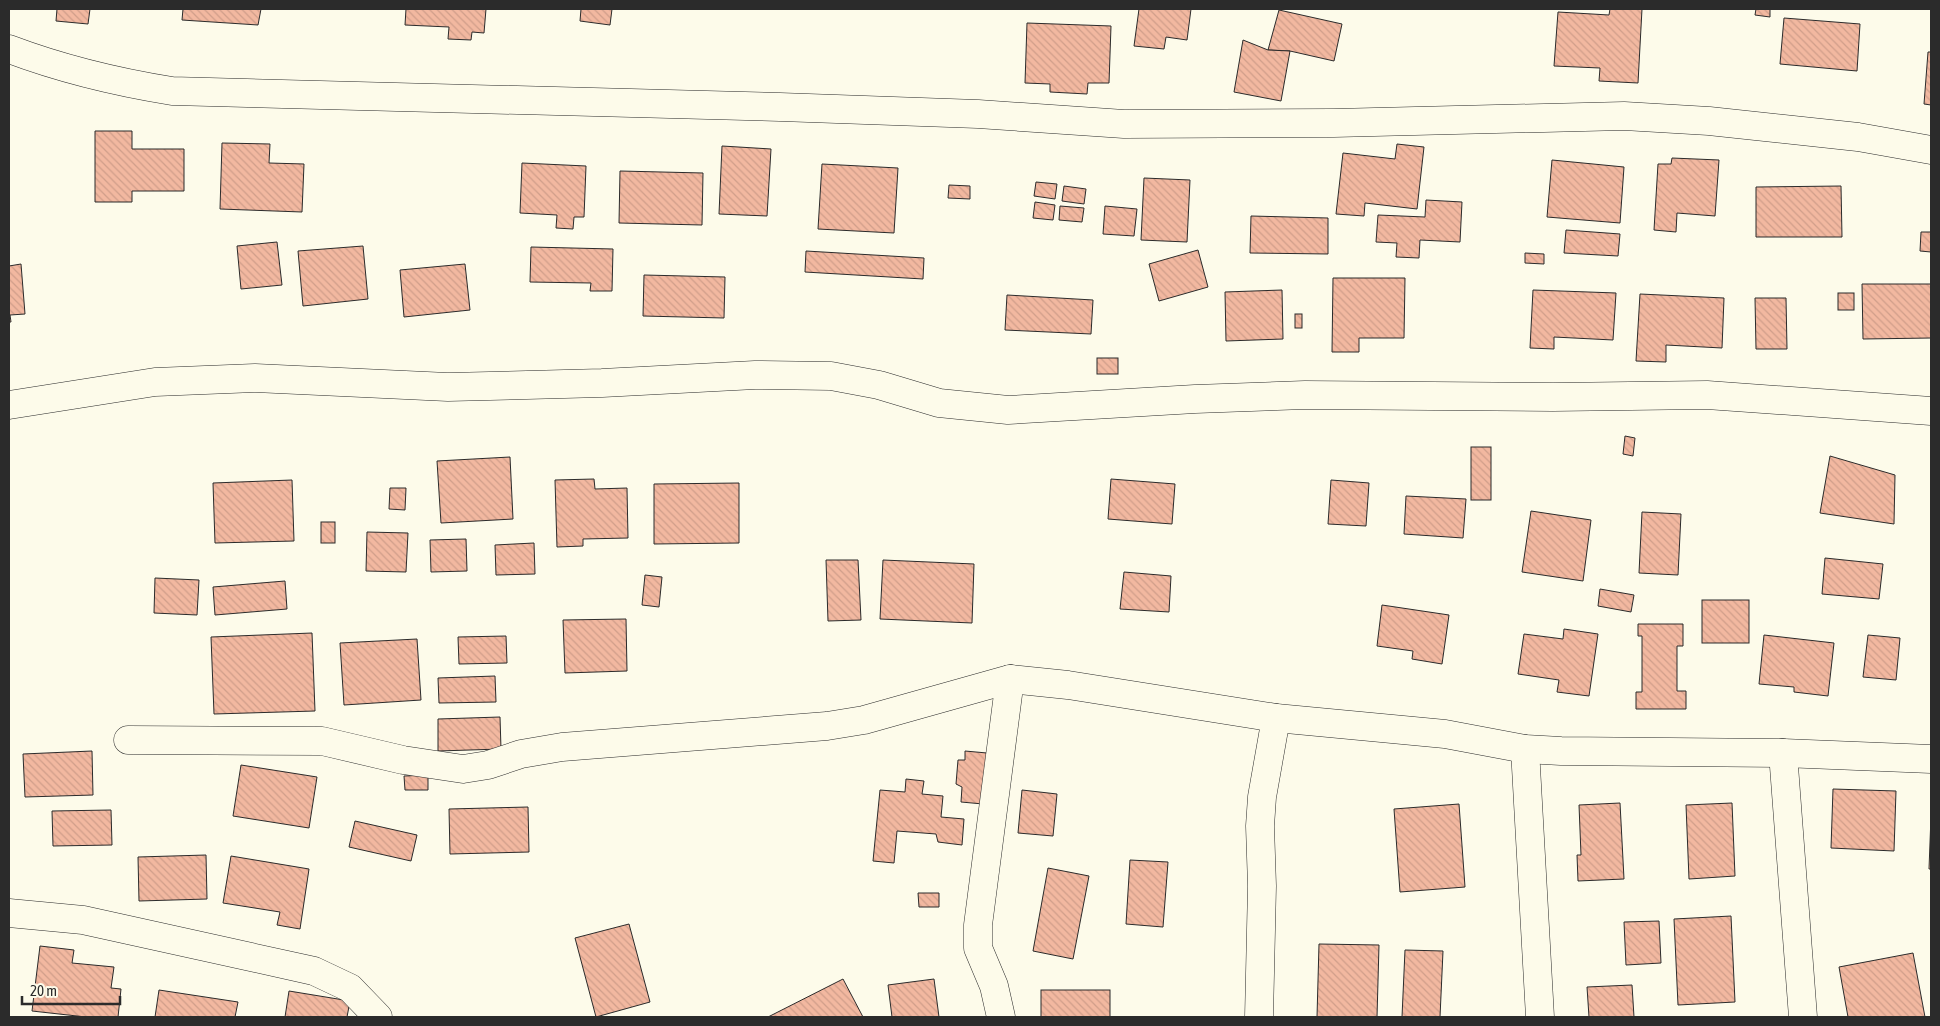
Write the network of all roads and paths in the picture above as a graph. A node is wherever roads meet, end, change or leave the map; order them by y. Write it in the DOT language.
graph roads {
  1 [pos="9,50"];
  2 [pos="1931,150"];
  3 [pos="9,405"];
  4 [pos="1931,411"];
  5 [pos="1010,679"];
  6 [pos="1276,718"];
  7 [pos="128,740"];
  8 [pos="1525,749"];
  9 [pos="1782,753"];
  10 [pos="1931,759"];
  11 [pos="9,912"];
  12 [pos="378,1017"];
  13 [pos="1001,1017"];
  14 [pos="1259,1017"];
  15 [pos="1540,1017"];
  16 [pos="1803,1017"];
  1 -- 2 [label="street"];
  3 -- 4 [label="street"];
  5 -- 6 [label="street"];
  5 -- 7 [label="street"];
  5 -- 13 [label="street"];
  6 -- 8 [label="street"];
  6 -- 14 [label="street"];
  8 -- 9 [label="street"];
  8 -- 15 [label="street"];
  9 -- 10 [label="street"];
  9 -- 16 [label="street"];
  11 -- 12 [label="street"];
}
